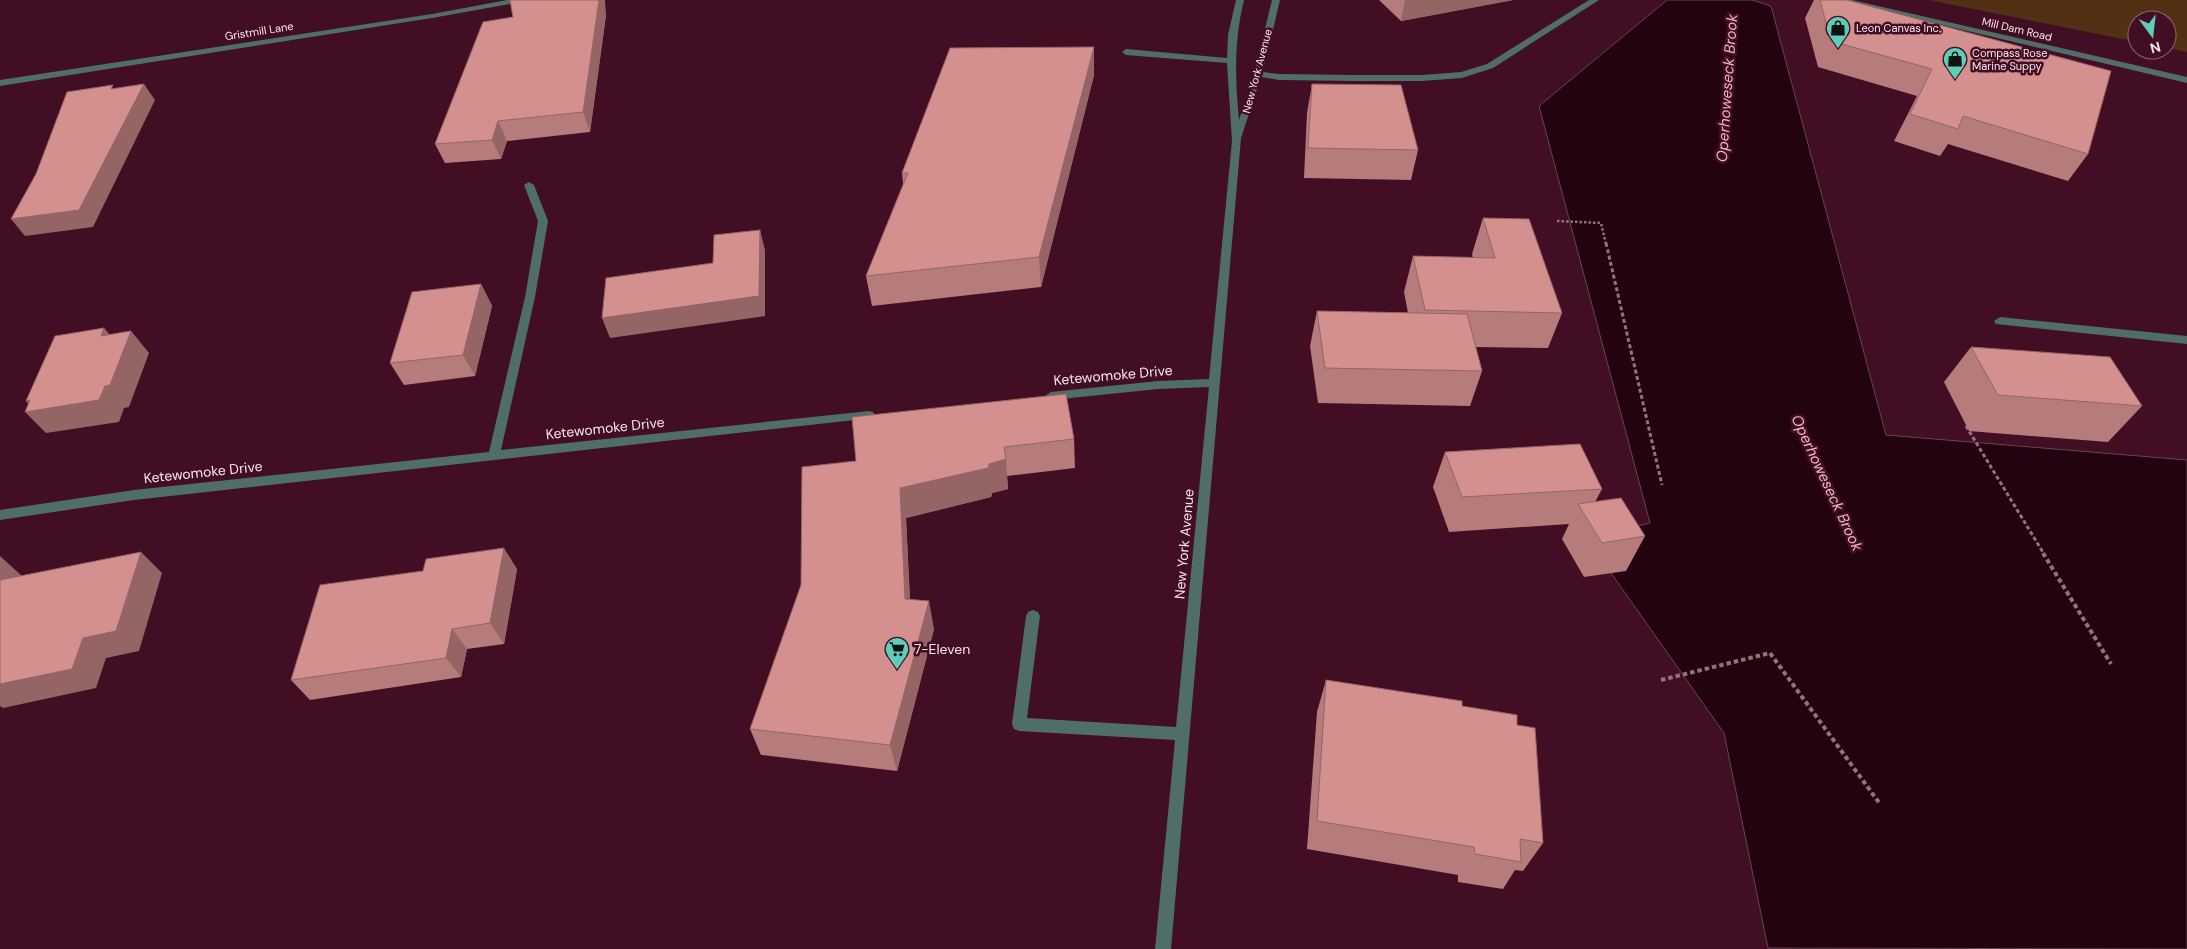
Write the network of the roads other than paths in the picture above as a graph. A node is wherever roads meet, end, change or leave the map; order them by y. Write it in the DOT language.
graph roads {
  1 [pos="521,0"];
  2 [pos="1240,0"];
  3 [pos="1276,0"];
  4 [pos="1595,0"];
  5 [pos="1842,0"];
  6 [pos="1126,52"];
  7 [pos="1231,61"];
  8 [pos="1258,74"];
  9 [pos="2187,80"];
  10 [pos="0,83"];
  11 [pos="1237,141"];
  12 [pos="529,185"];
  13 [pos="2000,321"];
  14 [pos="2187,340"];
  15 [pos="1215,383"];
  16 [pos="1041,398"];
  17 [pos="878,414"];
  18 [pos="494,455"];
  19 [pos="0,515"];
  20 [pos="1033,616"];
  21 [pos="1183,734"];
  22 [pos="1163,949"];
  1 -- 10 [label="street, Gristmill Lane"];
  2 -- 7 [label="street, New York Avenue"];
  3 -- 8 [label="street, New York Avenue"];
  4 -- 8 [label="street"];
  5 -- 9 [label="street, Mill Dam Road"];
  6 -- 7 [label="street"];
  7 -- 11 [label="street, New York Avenue"];
  8 -- 11 [label="street, New York Avenue"];
  11 -- 15 [label="street, New York Avenue"];
  12 -- 18 [label="street"];
  13 -- 14 [label="street"];
  15 -- 16 [label="street, Ketewomoke Drive"];
  15 -- 21 [label="street, New York Avenue"];
  17 -- 18 [label="street, Ketewomoke Drive"];
  18 -- 19 [label="street, Ketewomoke Drive"];
  20 -- 21 [label="street"];
  21 -- 22 [label="street, New York Avenue"];
}
